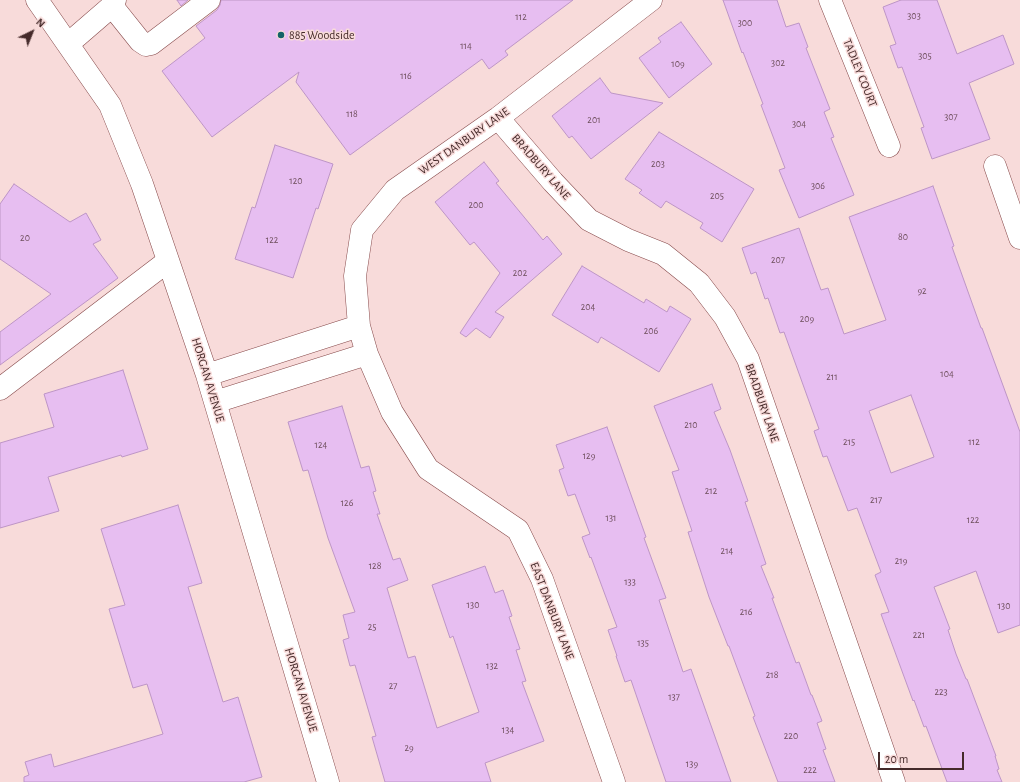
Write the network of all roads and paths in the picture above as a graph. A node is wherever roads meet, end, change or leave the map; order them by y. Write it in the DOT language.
graph roads {
  1 [pos="37,0"];
  2 [pos="209,0"];
  3 [pos="651,0"];
  4 [pos="830,0"];
  5 [pos="113,3"];
  6 [pos="68,44"];
  7 [pos="498,118"];
  8 [pos="889,146"];
  9 [pos="995,166"];
  10 [pos="1020,238"];
  11 [pos="168,261"];
  12 [pos="359,326"];
  13 [pos="367,354"];
  14 [pos="207,375"];
  15 [pos="0,389"];
  16 [pos="215,402"];
  17 [pos="328,782"];
  18 [pos="614,782"];
  19 [pos="894,782"];
  1 -- 6 [label="street, HORGAN AVENUE"];
  2 -- 5 [label="street"];
  3 -- 7 [label="street, WEST DANBURY LANE"];
  4 -- 8 [label="street, TADLEY COURT"];
  5 -- 6 [label="street"];
  6 -- 11 [label="street, HORGAN AVENUE"];
  7 -- 12 [label="street, WEST DANBURY LANE"];
  7 -- 19 [label="street, BRADBURY LANE"];
  9 -- 10 [label="street"];
  11 -- 14 [label="street, HORGAN AVENUE"];
  11 -- 15 [label="street"];
  12 -- 13 [label="street, WEST DANBURY LANE"];
  12 -- 14 [label="street"];
  13 -- 16 [label="street"];
  13 -- 18 [label="street, EAST DANBURY LANE"];
  14 -- 16 [label="street, HORGAN AVENUE"];
  16 -- 17 [label="street, HORGAN AVENUE"];
}
